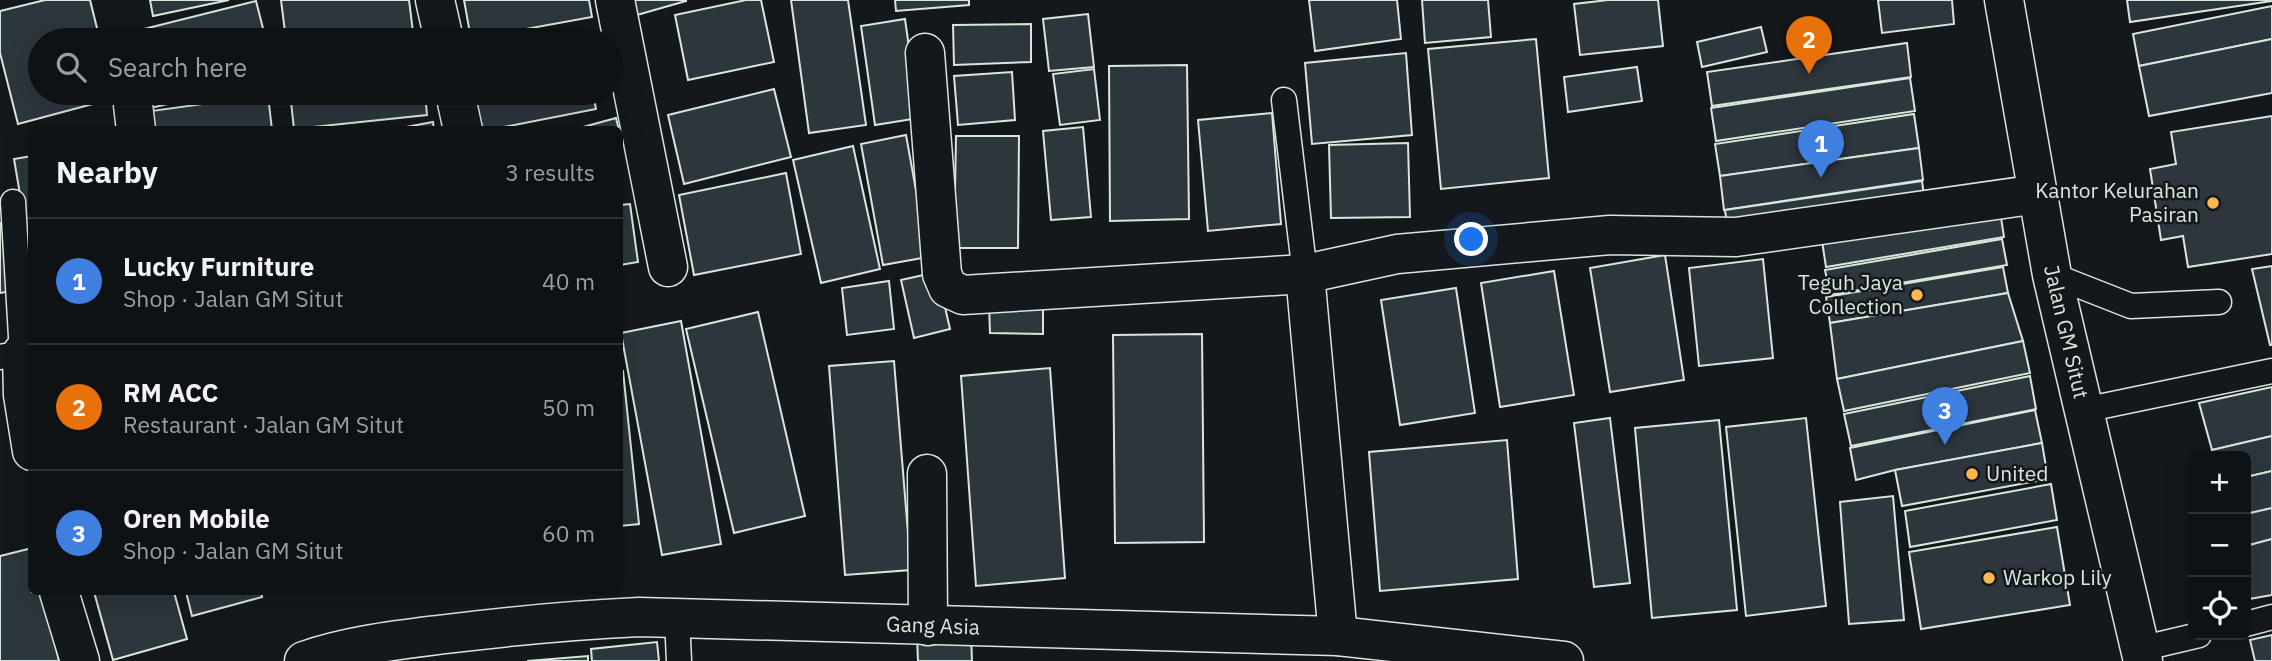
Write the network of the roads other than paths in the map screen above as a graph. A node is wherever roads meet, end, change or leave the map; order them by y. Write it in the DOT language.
graph roads {
  1 [pos="435,0"];
  2 [pos="615,0"];
  3 [pos="2004,0"];
  4 [pos="441,28"];
  5 [pos="621,28"];
  6 [pos="623,40"];
  7 [pos="925,53"];
  8 [pos="1284,100"];
  9 [pos="458,105"];
  10 [pos="462,126"];
  11 [pos="2038,194"];
  12 [pos="13,202"];
  13 [pos="668,267"];
  14 [pos="1305,274"];
  15 [pos="2052,275"];
  16 [pos="2219,302"];
  17 [pos="18,354"];
  18 [pos="2272,371"];
  19 [pos="2084,410"];
  20 [pos="28,426"];
  21 [pos="927,474"];
  22 [pos="60,595"];
  23 [pos="2272,617"];
  24 [pos="677,618"];
  25 [pos="2251,623"];
  26 [pos="929,626"];
  27 [pos="1338,636"];
  28 [pos="2188,639"];
  29 [pos="2142,655"];
  30 [pos="309,660"];
  31 [pos="80,661"];
  32 [pos="679,661"];
  33 [pos="1564,661"];
  1 -- 4 [label="street"];
  2 -- 5 [label="street"];
  3 -- 11 [label="street, Jalan GM Situt"];
  6 -- 13 [label="street"];
  7 -- 14 [label="street"];
  8 -- 14 [label="lane"];
  9 -- 10 [label="street"];
  11 -- 14 [label="street"];
  11 -- 15 [label="street, Jalan GM Situt"];
  12 -- 17 [label="lane"];
  14 -- 27 [label="street"];
  15 -- 16 [label="lane"];
  15 -- 19 [label="street, Jalan GM Situt"];
  17 -- 20 [label="street"];
  18 -- 19 [label="lane"];
  19 -- 29 [label="street, Jalan GM Situt"];
  21 -- 26 [label="street"];
  22 -- 31 [label="street"];
  23 -- 25 [label="lane"];
  24 -- 26 [label="street, Gang Asia"];
  24 -- 30 [label="street, Gang Asia"];
  24 -- 32 [label="lane"];
  26 -- 27 [label="street, Gang Asia"];
  27 -- 33 [label="street, Gang Asia"];
  28 -- 29 [label="lane"];
}
